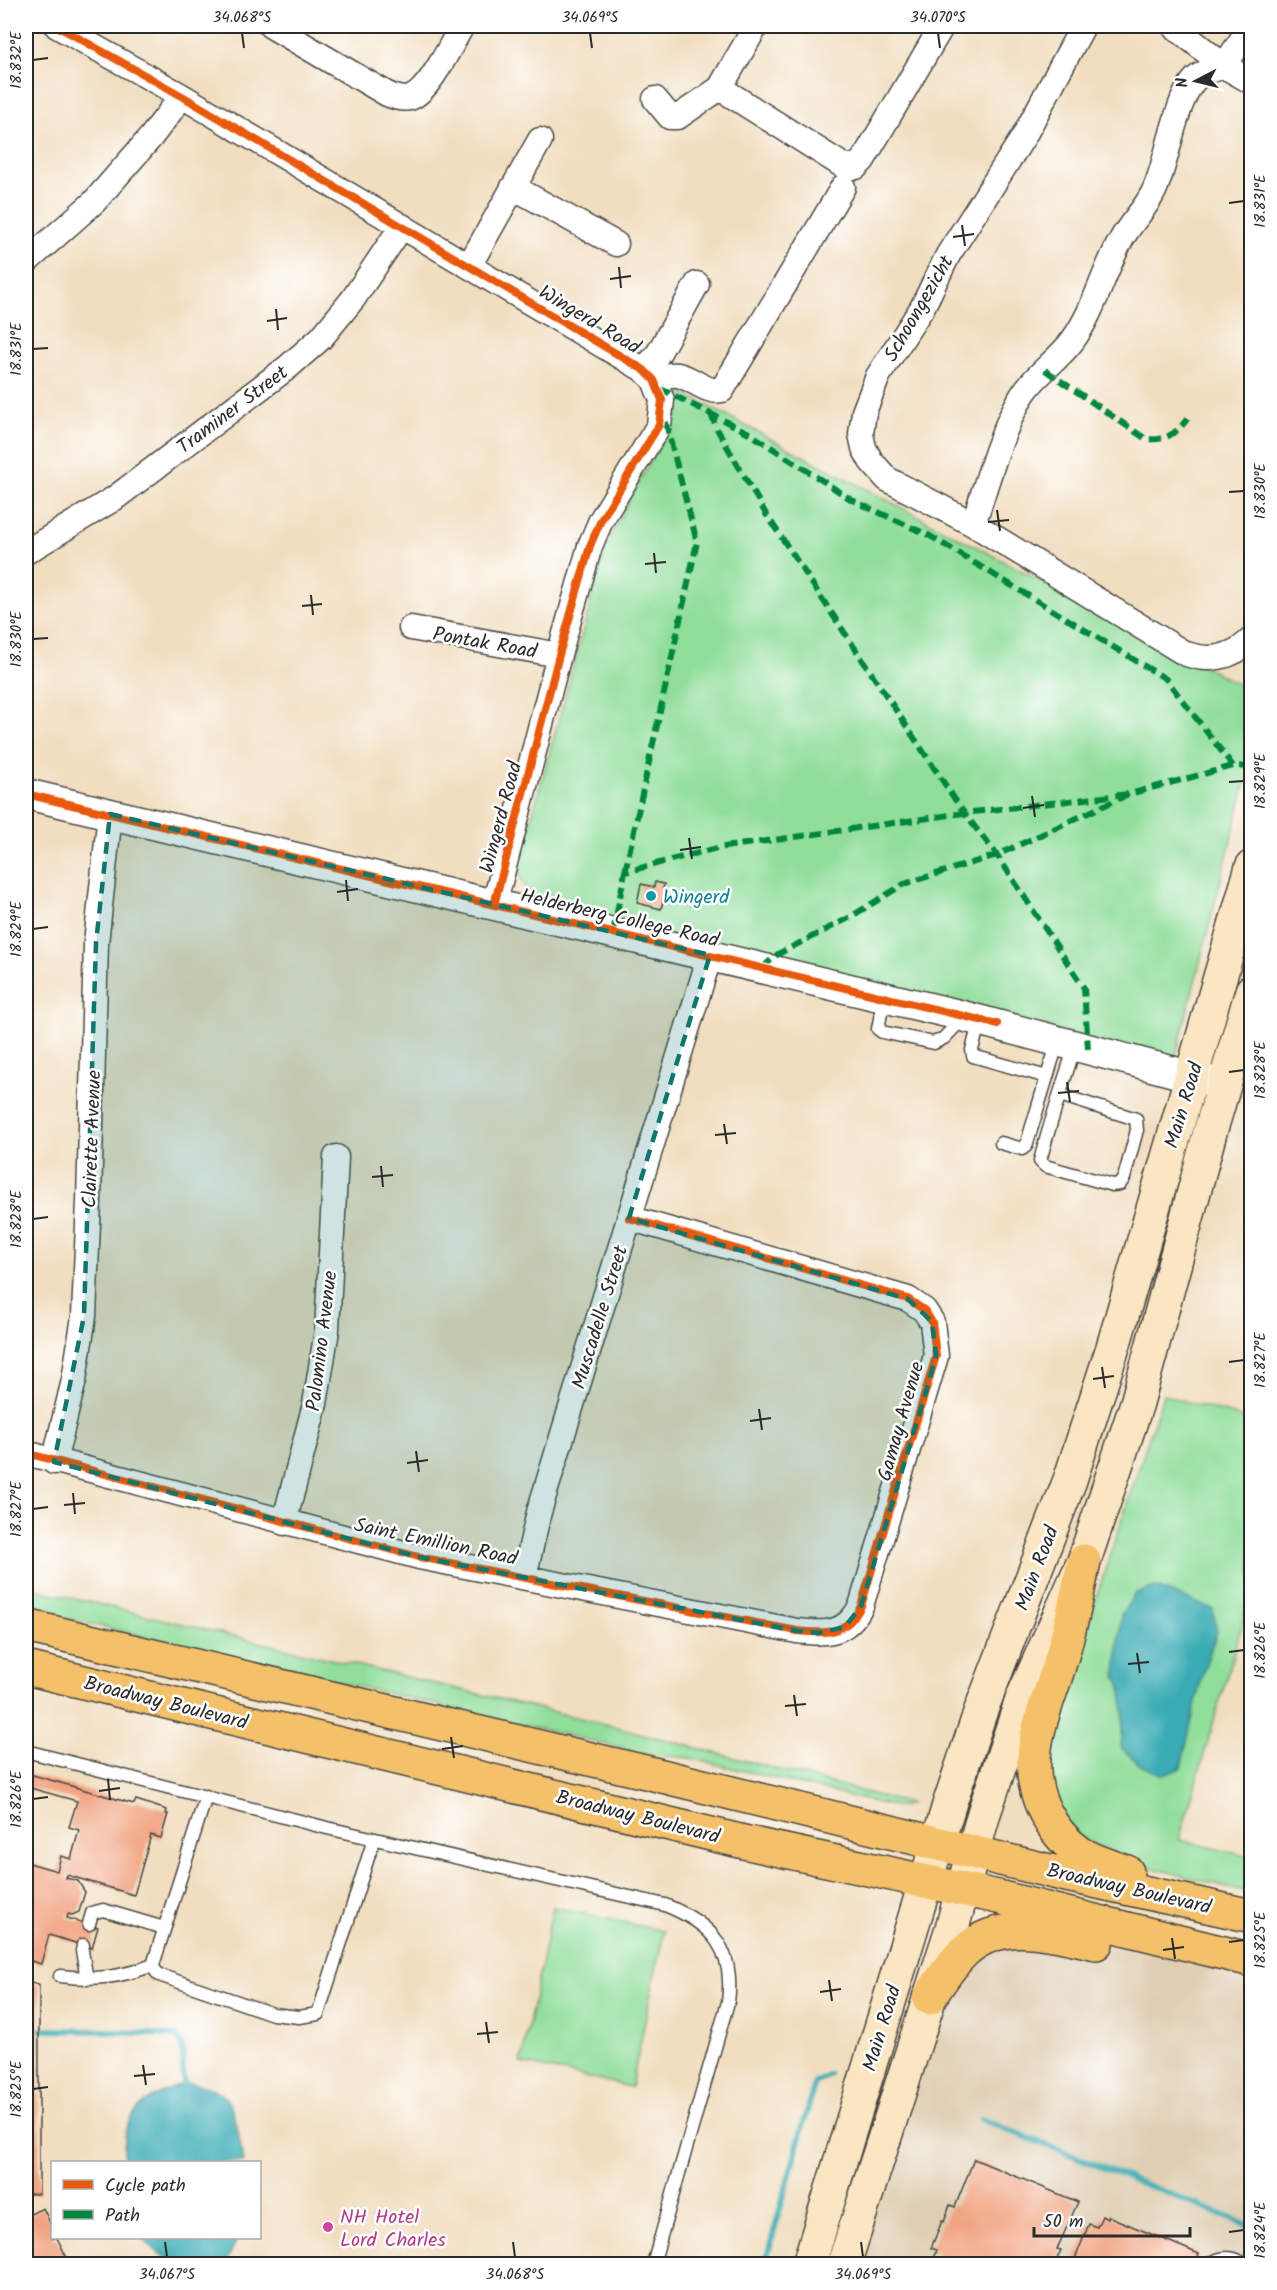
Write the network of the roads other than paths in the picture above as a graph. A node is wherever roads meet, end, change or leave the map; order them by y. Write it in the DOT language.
graph roads {
  1 [pos="271,26"];
  2 [pos="462,26"];
  3 [pos="756,26"];
  4 [pos="942,26"];
  5 [pos="1083,26"];
  6 [pos="1174,26"];
  7 [pos="1251,26"];
  8 [pos="65,27"];
  9 [pos="1228,59"];
  10 [pos="1251,82"];
  11 [pos="720,88"];
  12 [pos="182,96"];
  13 [pos="655,99"];
  14 [pos="540,140"];
  15 [pos="513,187"];
  16 [pos="843,187"];
  17 [pos="402,226"];
  18 [pos="616,244"];
  19 [pos="26,262"];
  20 [pos="469,266"];
  21 [pos="697,284"];
  22 [pos="649,375"];
  23 [pos="973,525"];
  24 [pos="26,552"];
  25 [pos="411,628"];
  26 [pos="1251,639"];
  27 [pos="559,655"];
  28 [pos="26,794"];
  29 [pos="110,814"];
  30 [pos="1251,867"];
  31 [pos="494,904"];
  32 [pos="710,955"];
  33 [pos="1251,991"];
  34 [pos="972,1018"];
  35 [pos="1067,1043"];
  36 [pos="1192,1076"];
  37 [pos="1047,1077"];
  38 [pos="1224,1085"];
  39 [pos="1060,1095"];
  40 [pos="1001,1143"];
  41 [pos="336,1157"];
  42 [pos="629,1218"];
  43 [pos="26,1453"];
  44 [pos="54,1462"];
  45 [pos="284,1523"];
  46 [pos="1084,1561"];
  47 [pos="524,1577"];
  48 [pos="26,1626"];
  49 [pos="845,1627"];
  50 [pos="26,1668"];
  51 [pos="26,1751"];
  52 [pos="206,1796"];
  53 [pos="374,1839"];
  54 [pos="937,1844"];
  55 [pos="973,1852"];
  56 [pos="926,1881"];
  57 [pos="963,1889"];
  58 [pos="1251,1908"];
  59 [pos="1251,1916"];
  60 [pos="89,1924"];
  61 [pos="164,1928"];
  62 [pos="83,1945"];
  63 [pos="1251,1960"];
  64 [pos="153,1965"];
  65 [pos="1251,1967"];
  66 [pos="60,1976"];
  67 [pos="87,1979"];
  68 [pos="929,1998"];
  69 [pos="653,2265"];
  70 [pos="809,2265"];
  71 [pos="844,2265"];
  72 [pos="1210,2265"];
  73 [pos="1244,2265"];
  1 -- 2 [label="street"];
  3 -- 11 [label="street"];
  4 -- 11 [label="street"];
  5 -- 23 [label="street, Schoongezicht"];
  6 -- 9 [label="street"];
  7 -- 9 [label="street"];
  8 -- 12 [label="street, Wingerd Road"];
  9 -- 10 [label="street"];
  9 -- 23 [label="street"];
  11 -- 13 [label="street"];
  12 -- 17 [label="street, Wingerd Road"];
  12 -- 19 [label="street"];
  14 -- 15 [label="street"];
  15 -- 18 [label="street"];
  15 -- 20 [label="street"];
  16 -- 22 [label="street"];
  17 -- 20 [label="street, Wingerd Road"];
  17 -- 24 [label="street, Traminer Street"];
  20 -- 22 [label="street, Wingerd Road"];
  21 -- 22 [label="street"];
  22 -- 27 [label="street, Wingerd Road"];
  23 -- 26 [label="street, Schoongezicht"];
  25 -- 27 [label="street, Pontak Road"];
  27 -- 31 [label="street, Wingerd Road"];
  28 -- 29 [label="street, Helderberg College Road"];
  29 -- 31 [label="street, Helderberg College Road"];
  29 -- 44 [label="street, Clairette Avenue"];
  30 -- 36 [label="main road, Main Road"];
  31 -- 32 [label="street, Helderberg College Road"];
  32 -- 34 [label="street, Helderberg College Road"];
  32 -- 42 [label="street, Muscadelle Street"];
  33 -- 38 [label="main road, Main Road"];
  34 -- 35 [label="street, Helderberg College Road"];
  34 -- 37 [label="lane"];
  35 -- 36 [label="street, Helderberg College Road"];
  35 -- 37 [label="lane"];
  35 -- 39 [label="lane"];
  36 -- 38 [label="street, Helderberg College Road"];
  36 -- 54 [label="main road, Main Road"];
  37 -- 40 [label="lane"];
  38 -- 46 [label="main road, Main Road"];
  39 -- 39 [label="lane"];
  41 -- 45 [label="street, Palomino Avenue"];
  42 -- 47 [label="street, Muscadelle Street"];
  42 -- 49 [label="street, Gamay Avenue"];
  43 -- 44 [label="street, Saint Emillion Road"];
  44 -- 45 [label="street, Saint Emillion Road"];
  45 -- 47 [label="street, Saint Emillion Road"];
  46 -- 55 [label="main road, Main Road"];
  46 -- 58 [label="main road"];
  47 -- 49 [label="street, Saint Emillion Road"];
  48 -- 54 [label="main road, Broadway Boulevard"];
  50 -- 56 [label="main road, Broadway Boulevard"];
  51 -- 52 [label="lane"];
  52 -- 53 [label="lane"];
  52 -- 61 [label="lane"];
  53 -- 64 [label="lane"];
  53 -- 69 [label="lane"];
  54 -- 55 [label="main road, Broadway Boulevard"];
  54 -- 56 [label="main road, Main Road"];
  55 -- 57 [label="main road, Main Road"];
  55 -- 59 [label="main road, Broadway Boulevard"];
  56 -- 57 [label="main road, Broadway Boulevard"];
  56 -- 70 [label="main road, Main Road"];
  57 -- 63 [label="main road, Broadway Boulevard"];
  57 -- 68 [label="main road, Main Road"];
  60 -- 61 [label="lane"];
  61 -- 64 [label="lane"];
  62 -- 67 [label="lane"];
  64 -- 67 [label="lane"];
  65 -- 68 [label="main road"];
  66 -- 67 [label="lane"];
  68 -- 71 [label="main road, Main Road"];
  72 -- 73 [label="lane"];
}
